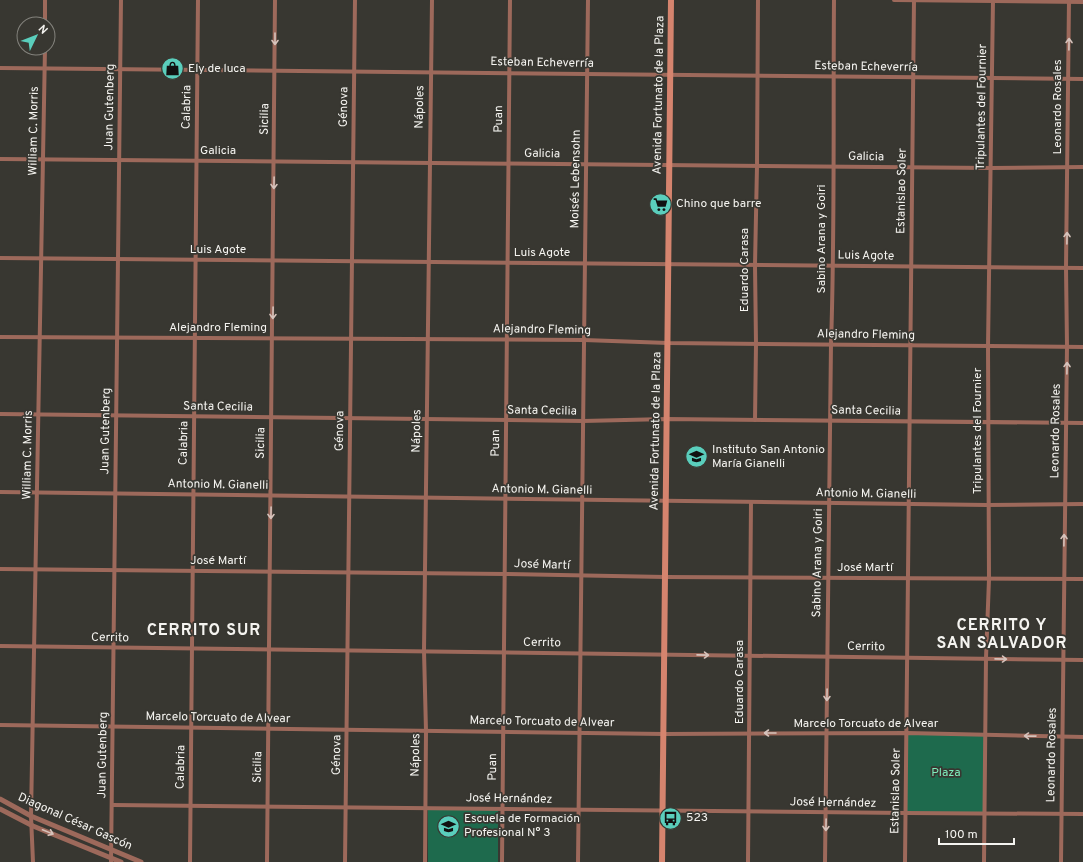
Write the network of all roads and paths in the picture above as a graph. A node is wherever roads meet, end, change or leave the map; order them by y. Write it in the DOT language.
graph roads {
  1 [pos="45,0"];
  2 [pos="121,0"];
  3 [pos="198,0"];
  4 [pos="275,0"];
  5 [pos="355,0"];
  6 [pos="432,0"];
  7 [pos="510,0"];
  8 [pos="588,0"];
  9 [pos="671,0"];
  10 [pos="758,0"];
  11 [pos="834,0"];
  12 [pos="894,0"];
  13 [pos="914,0"];
  14 [pos="993,1"];
  15 [pos="1069,1"];
  16 [pos="1083,2"];
  17 [pos="45,16"];
  18 [pos="45,56"];
  19 [pos="0,68"];
  20 [pos="44,68"];
  21 [pos="120,69"];
  22 [pos="198,70"];
  23 [pos="276,70"];
  24 [pos="354,71"];
  25 [pos="431,72"];
  26 [pos="509,73"];
  27 [pos="587,74"];
  28 [pos="670,75"];
  29 [pos="757,76"];
  30 [pos="834,76"];
  31 [pos="913,77"];
  32 [pos="992,78"];
  33 [pos="1068,79"];
  34 [pos="1083,79"];
  35 [pos="0,160"];
  36 [pos="44,160"];
  37 [pos="119,160"];
  38 [pos="197,161"];
  39 [pos="274,162"];
  40 [pos="353,162"];
  41 [pos="430,163"];
  42 [pos="508,164"];
  43 [pos="586,164"];
  44 [pos="669,165"];
  45 [pos="757,166"];
  46 [pos="833,167"];
  47 [pos="912,167"];
  48 [pos="1068,167"];
  49 [pos="1083,167"];
  50 [pos="991,168"];
  51 [pos="0,258"];
  52 [pos="41,259"];
  53 [pos="118,259"];
  54 [pos="196,260"];
  55 [pos="273,260"];
  56 [pos="352,261"];
  57 [pos="429,262"];
  58 [pos="508,262"];
  59 [pos="585,263"];
  60 [pos="668,264"];
  61 [pos="754,265"];
  62 [pos="833,265"];
  63 [pos="911,266"];
  64 [pos="989,267"];
  65 [pos="1066,268"];
  66 [pos="1083,268"];
  67 [pos="0,337"];
  68 [pos="117,337"];
  69 [pos="195,337"];
  70 [pos="40,338"];
  71 [pos="272,338"];
  72 [pos="351,338"];
  73 [pos="428,339"];
  74 [pos="507,340"];
  75 [pos="584,340"];
  76 [pos="668,343"];
  77 [pos="756,344"];
  78 [pos="831,344"];
  79 [pos="911,345"];
  80 [pos="988,346"];
  81 [pos="1067,346"];
  82 [pos="1083,347"];
  83 [pos="0,414"];
  84 [pos="38,415"];
  85 [pos="116,416"];
  86 [pos="194,417"];
  87 [pos="272,418"];
  88 [pos="350,419"];
  89 [pos="667,419"];
  90 [pos="427,420"];
  91 [pos="755,420"];
  92 [pos="506,421"];
  93 [pos="830,421"];
  94 [pos="583,422"];
  95 [pos="910,422"];
  96 [pos="988,422"];
  97 [pos="1066,423"];
  98 [pos="1083,423"];
  99 [pos="0,492"];
  100 [pos="37,492"];
  101 [pos="116,494"];
  102 [pos="194,495"];
  103 [pos="271,496"];
  104 [pos="350,497"];
  105 [pos="426,498"];
  106 [pos="505,499"];
  107 [pos="582,500"];
  108 [pos="666,501"];
  109 [pos="751,502"];
  110 [pos="829,503"];
  111 [pos="909,504"];
  112 [pos="1083,504"];
  113 [pos="988,505"];
  114 [pos="1064,505"];
  115 [pos="0,569"];
  116 [pos="36,570"];
  117 [pos="115,570"];
  118 [pos="193,571"];
  119 [pos="270,572"];
  120 [pos="349,572"];
  121 [pos="425,573"];
  122 [pos="504,574"];
  123 [pos="582,576"];
  124 [pos="665,578"];
  125 [pos="751,578"];
  126 [pos="828,578"];
  127 [pos="909,578"];
  128 [pos="989,579"];
  129 [pos="1064,579"];
  130 [pos="1083,579"];
  131 [pos="0,646"];
  132 [pos="34,647"];
  133 [pos="114,648"];
  134 [pos="192,649"];
  135 [pos="269,650"];
  136 [pos="348,651"];
  137 [pos="424,651"];
  138 [pos="504,652"];
  139 [pos="581,653"];
  140 [pos="664,654"];
  141 [pos="750,655"];
  142 [pos="827,656"];
  143 [pos="908,657"];
  144 [pos="986,658"];
  145 [pos="1063,659"];
  146 [pos="1083,660"];
  147 [pos="0,725"];
  148 [pos="33,725"];
  149 [pos="113,726"];
  150 [pos="192,727"];
  151 [pos="268,728"];
  152 [pos="347,730"];
  153 [pos="426,731"];
  154 [pos="503,732"];
  155 [pos="580,733"];
  156 [pos="749,733"];
  157 [pos="827,733"];
  158 [pos="907,733"];
  159 [pos="664,734"];
  160 [pos="985,735"];
  161 [pos="1062,737"];
  162 [pos="1083,737"];
  163 [pos="0,800"];
  164 [pos="113,805"];
  165 [pos="191,806"];
  166 [pos="267,806"];
  167 [pos="346,807"];
  168 [pos="425,808"];
  169 [pos="0,809"];
  170 [pos="502,809"];
  171 [pos="579,810"];
  172 [pos="663,811"];
  173 [pos="749,812"];
  174 [pos="826,813"];
  175 [pos="984,813"];
  176 [pos="906,814"];
  177 [pos="1062,814"];
  178 [pos="1083,814"];
  179 [pos="31,816"];
  180 [pos="33,826"];
  181 [pos="111,849"];
  182 [pos="111,860"];
  183 [pos="33,862"];
  184 [pos="121,862"];
  185 [pos="141,862"];
  186 [pos="190,862"];
  187 [pos="267,862"];
  188 [pos="345,862"];
  189 [pos="425,862"];
  190 [pos="502,862"];
  191 [pos="578,862"];
  192 [pos="662,862"];
  193 [pos="748,862"];
  194 [pos="825,862"];
  195 [pos="906,862"];
  196 [pos="984,862"];
  197 [pos="1061,862"];
  1 -- 17 [label="street"];
  2 -- 21 [label="street, Juan Gutenberg"];
  3 -- 22 [label="street, Calabria"];
  4 -- 23 [label="street, Sicilia, one-way"];
  5 -- 24 [label="street, Génova"];
  6 -- 25 [label="street, Nápoles"];
  7 -- 26 [label="street, Puan"];
  8 -- 27 [label="street, Moisés Lebensohn"];
  9 -- 28 [label="main road, Avenida Fortunato de la Plaza"];
  10 -- 29 [label="street, Eduardo Carasa"];
  11 -- 30 [label="street, Sabino Arana y Goiri"];
  12 -- 13 [label="street"];
  13 -- 14 [label="street"];
  13 -- 31 [label="street, Estanislao Soler"];
  14 -- 15 [label="street"];
  14 -- 32 [label="street, Tripulantes del Fournier"];
  15 -- 16 [label="street"];
  33 -- 15 [label="street, Leonardo Rosales, one-way"];
  18 -- 20 [label="street, William C. Morris"];
  19 -- 20 [label="street, Esteban Echeverría"];
  20 -- 21 [label="street, Esteban Echeverría"];
  20 -- 36 [label="street, William C. Morris"];
  21 -- 22 [label="street, Esteban Echeverría"];
  21 -- 37 [label="street, Juan Gutenberg"];
  22 -- 23 [label="street, Esteban Echeverría"];
  22 -- 38 [label="street, Calabria"];
  23 -- 24 [label="street, Esteban Echeverría"];
  23 -- 39 [label="street, Sicilia"];
  24 -- 25 [label="street, Esteban Echeverría"];
  24 -- 40 [label="street, Génova"];
  25 -- 26 [label="street, Esteban Echeverría"];
  25 -- 41 [label="street, Nápoles"];
  26 -- 27 [label="street, Esteban Echeverría"];
  26 -- 42 [label="street, Puan"];
  27 -- 28 [label="street, Esteban Echeverría"];
  27 -- 43 [label="street, Moisés Lebensohn"];
  28 -- 29 [label="street, Esteban Echeverría"];
  28 -- 44 [label="main road, Avenida Fortunato de la Plaza"];
  29 -- 30 [label="street, Esteban Echeverría"];
  29 -- 45 [label="street, Eduardo Carasa"];
  30 -- 31 [label="street, Esteban Echeverría"];
  30 -- 46 [label="street, Sabino Arana y Goiri"];
  31 -- 32 [label="street, Esteban Echeverría"];
  31 -- 47 [label="street, Estanislao Soler"];
  32 -- 33 [label="street, Esteban Echeverría"];
  32 -- 50 [label="street, Tripulantes del Fournier"];
  33 -- 34 [label="street, Esteban Echeverría"];
  33 -- 48 [label="street, Leonardo Rosales"];
  35 -- 36 [label="street, Galicia"];
  36 -- 37 [label="street, Galicia"];
  36 -- 52 [label="street, William C. Morris"];
  37 -- 38 [label="street, Galicia"];
  37 -- 53 [label="street, Juan Gutenberg"];
  38 -- 39 [label="street, Galicia"];
  38 -- 54 [label="street, Calabria"];
  39 -- 40 [label="street, Galicia"];
  39 -- 55 [label="street, Sicilia, one-way"];
  40 -- 41 [label="street, Galicia"];
  40 -- 56 [label="street, Génova"];
  41 -- 42 [label="street, Galicia"];
  41 -- 57 [label="street, Nápoles"];
  42 -- 43 [label="street, Galicia"];
  42 -- 58 [label="street, Puan"];
  43 -- 44 [label="street, Galicia"];
  43 -- 59 [label="street, Moisés Lebensohn"];
  44 -- 45 [label="street, Galicia"];
  44 -- 60 [label="main road, Avenida Fortunato de la Plaza"];
  45 -- 46 [label="street, Galicia"];
  45 -- 61 [label="street, Eduardo Carasa"];
  46 -- 47 [label="street, Galicia"];
  46 -- 62 [label="street, Sabino Arana y Goiri"];
  47 -- 50 [label="street, Galicia"];
  47 -- 63 [label="street, Estanislao Soler"];
  48 -- 49 [label="street, Galicia"];
  48 -- 50 [label="street, Galicia"];
  65 -- 48 [label="street, Leonardo Rosales, one-way"];
  50 -- 64 [label="street, Tripulantes del Fournier"];
  51 -- 52 [label="street, Luis Agote"];
  52 -- 53 [label="street, Luis Agote"];
  52 -- 70 [label="street, William C. Morris"];
  53 -- 54 [label="street, Luis Agote"];
  53 -- 68 [label="street, Juan Gutenberg"];
  54 -- 55 [label="street, Luis Agote"];
  54 -- 69 [label="street, Calabria"];
  55 -- 56 [label="street, Luis Agote"];
  55 -- 71 [label="street, Sicilia, one-way"];
  56 -- 57 [label="street, Luis Agote"];
  56 -- 72 [label="street, Génova"];
  57 -- 58 [label="street, Luis Agote"];
  57 -- 73 [label="street, Nápoles"];
  58 -- 59 [label="street, Luis Agote"];
  58 -- 74 [label="street, Puan"];
  59 -- 60 [label="street, Luis Agote"];
  59 -- 75 [label="street, Moisés Lebensohn"];
  60 -- 61 [label="street, Luis Agote"];
  60 -- 76 [label="main road, Avenida Fortunato de la Plaza"];
  61 -- 62 [label="street, Luis Agote"];
  61 -- 77 [label="street, Eduardo Carasa"];
  62 -- 63 [label="street, Luis Agote"];
  62 -- 78 [label="street, Sabino Arana y Goiri"];
  63 -- 64 [label="street, Luis Agote"];
  63 -- 79 [label="street, Estanislao Soler"];
  64 -- 65 [label="street, Luis Agote"];
  64 -- 80 [label="street, Tripulantes del Fournier"];
  65 -- 66 [label="street, Luis Agote"];
  65 -- 81 [label="street, Leonardo Rosales"];
  67 -- 70 [label="street, Alejandro Fleming"];
  68 -- 69 [label="street, Alejandro Fleming"];
  68 -- 70 [label="street, Alejandro Fleming"];
  68 -- 85 [label="street, Juan Gutenberg"];
  69 -- 71 [label="street, Alejandro Fleming"];
  69 -- 86 [label="street, Calabria"];
  70 -- 84 [label="street, William C. Morris"];
  71 -- 72 [label="street, Alejandro Fleming"];
  71 -- 87 [label="street, Sicilia"];
  72 -- 73 [label="street, Alejandro Fleming"];
  72 -- 88 [label="street, Génova"];
  73 -- 74 [label="street, Alejandro Fleming"];
  73 -- 90 [label="street, Nápoles"];
  74 -- 75 [label="street, Alejandro Fleming"];
  74 -- 92 [label="street, Puan"];
  75 -- 76 [label="street, Alejandro Fleming"];
  75 -- 94 [label="street, Moisés Lebensohn"];
  76 -- 77 [label="street, Alejandro Fleming"];
  76 -- 89 [label="main road, Avenida Fortunato de la Plaza"];
  77 -- 78 [label="street, Alejandro Fleming"];
  77 -- 91 [label="street, Eduardo Carasa"];
  78 -- 79 [label="street, Alejandro Fleming"];
  78 -- 93 [label="street, Sabino Arana y Goiri"];
  79 -- 80 [label="street, Alejandro Fleming"];
  79 -- 95 [label="street, Estanislao Soler"];
  80 -- 81 [label="street, Alejandro Fleming"];
  80 -- 96 [label="street, Tripulantes del Fournier"];
  81 -- 82 [label="street, Alejandro Fleming"];
  97 -- 81 [label="street, Leonardo Rosales, one-way"];
  83 -- 84 [label="street, Santa Cecilia"];
  84 -- 85 [label="street, Santa Cecilia"];
  84 -- 100 [label="street, William C. Morris"];
  85 -- 86 [label="street, Santa Cecilia"];
  85 -- 101 [label="street, Juan Gutenberg"];
  86 -- 87 [label="street, Santa Cecilia"];
  86 -- 102 [label="street, Calabria"];
  87 -- 88 [label="street, Santa Cecilia"];
  87 -- 103 [label="street, Sicilia"];
  88 -- 90 [label="street, Santa Cecilia"];
  88 -- 104 [label="street, Génova"];
  89 -- 91 [label="street, Santa Cecilia"];
  89 -- 94 [label="street, Santa Cecilia"];
  89 -- 108 [label="main road, Avenida Fortunato de la Plaza"];
  90 -- 92 [label="street, Santa Cecilia"];
  90 -- 105 [label="street, Nápoles"];
  91 -- 93 [label="street, Santa Cecilia"];
  92 -- 94 [label="street, Santa Cecilia"];
  92 -- 106 [label="street, Puan"];
  93 -- 95 [label="street, Santa Cecilia"];
  93 -- 110 [label="street, Sabino Arana y Goiri"];
  94 -- 107 [label="street, Moisés Lebensohn"];
  95 -- 96 [label="street, Santa Cecilia"];
  95 -- 111 [label="street, Estanislao Soler"];
  96 -- 97 [label="street, Santa Cecilia"];
  96 -- 113 [label="street, Tripulantes del Fournier"];
  97 -- 98 [label="street, Santa Cecilia"];
  97 -- 114 [label="street, Leonardo Rosales"];
  99 -- 100 [label="street, Antonio M. Gianelli"];
  100 -- 101 [label="street, Antonio M. Gianelli"];
  100 -- 116 [label="street, William C. Morris"];
  101 -- 102 [label="street, Antonio M. Gianelli"];
  101 -- 117 [label="street, Juan Gutenberg"];
  102 -- 103 [label="street, Antonio M. Gianelli"];
  102 -- 118 [label="street, Calabria"];
  103 -- 104 [label="street, Antonio M. Gianelli"];
  103 -- 119 [label="street, Sicilia, one-way"];
  104 -- 105 [label="street, Antonio M. Gianelli"];
  104 -- 120 [label="street, Génova"];
  105 -- 106 [label="street, Antonio M. Gianelli"];
  105 -- 121 [label="street, Nápoles"];
  106 -- 107 [label="street, Antonio M. Gianelli"];
  106 -- 122 [label="street, Puan"];
  107 -- 108 [label="street, Antonio M. Gianelli"];
  107 -- 123 [label="street, Moisés Lebensohn"];
  108 -- 109 [label="street, Antonio M. Gianelli"];
  108 -- 124 [label="main road, Avenida Fortunato de la Plaza"];
  109 -- 110 [label="street, Antonio M. Gianelli"];
  109 -- 125 [label="street, Eduardo Carasa"];
  110 -- 111 [label="street, Antonio M. Gianelli"];
  110 -- 126 [label="street, Sabino Arana y Goiri"];
  111 -- 113 [label="street, Antonio M. Gianelli"];
  111 -- 127 [label="street, Estanislao Soler"];
  112 -- 114 [label="street, Antonio M. Gianelli"];
  113 -- 114 [label="street, Antonio M. Gianelli"];
  113 -- 128 [label="street, Tripulantes del Fournier"];
  129 -- 114 [label="street, Leonardo Rosales, one-way"];
  115 -- 116 [label="street, José Martí"];
  116 -- 117 [label="street, José Martí"];
  116 -- 132 [label="street, William C. Morris"];
  117 -- 118 [label="street, José Martí"];
  117 -- 133 [label="street, Juan Gutenberg"];
  118 -- 119 [label="street, José Martí"];
  118 -- 134 [label="street, Calabria"];
  119 -- 120 [label="street, José Martí"];
  119 -- 135 [label="street, Sicilia"];
  120 -- 121 [label="street, José Martí"];
  120 -- 136 [label="street, Génova"];
  121 -- 122 [label="street, José Martí"];
  121 -- 137 [label="street, Nápoles"];
  122 -- 123 [label="street, José Martí"];
  122 -- 138 [label="street, Puan"];
  123 -- 124 [label="street, José Martí"];
  123 -- 139 [label="street, Moisés Lebensohn"];
  124 -- 125 [label="street, José Martí"];
  124 -- 140 [label="main road, Avenida Fortunato de la Plaza"];
  125 -- 126 [label="street, José Martí"];
  125 -- 141 [label="street, Eduardo Carasa"];
  126 -- 127 [label="street, José Martí"];
  126 -- 142 [label="street, Sabino Arana y Goiri"];
  127 -- 128 [label="street, José Martí"];
  127 -- 143 [label="street, Estanislao Soler"];
  128 -- 129 [label="street, José Martí"];
  128 -- 144 [label="street, Tripulantes del Fournier"];
  129 -- 130 [label="street, José Martí"];
  129 -- 145 [label="street, Leonardo Rosales"];
  131 -- 132 [label="street, Cerrito"];
  132 -- 133 [label="street, Cerrito"];
  132 -- 148 [label="street, William C. Morris"];
  133 -- 134 [label="street, Cerrito"];
  133 -- 149 [label="street, Juan Gutenberg"];
  134 -- 135 [label="street, Cerrito"];
  134 -- 150 [label="street, Calabria"];
  135 -- 136 [label="street, Cerrito"];
  135 -- 151 [label="street, Sicilia"];
  136 -- 137 [label="street, Cerrito"];
  136 -- 152 [label="street, Génova"];
  137 -- 138 [label="street, Cerrito"];
  137 -- 153 [label="street, Nápoles"];
  138 -- 139 [label="street, Cerrito"];
  138 -- 154 [label="street, Puan"];
  139 -- 140 [label="street, Cerrito"];
  139 -- 155 [label="street, Moisés Lebensohn"];
  140 -- 141 [label="street, Cerrito, one-way"];
  140 -- 159 [label="main road, Avenida Fortunato de la Plaza"];
  141 -- 142 [label="street, Cerrito"];
  141 -- 156 [label="street, Eduardo Carasa"];
  142 -- 143 [label="street, Cerrito"];
  142 -- 157 [label="street, Sabino Arana y Goiri, one-way"];
  143 -- 144 [label="street, Cerrito"];
  143 -- 158 [label="street, Estanislao Soler"];
  144 -- 145 [label="street, Cerrito, one-way"];
  144 -- 160 [label="street, Tripulantes del Fournier"];
  145 -- 146 [label="street, Cerrito"];
  145 -- 161 [label="street, Leonardo Rosales"];
  147 -- 148 [label="street, Marcelo Torcuato de Alvear"];
  148 -- 149 [label="street, Marcelo Torcuato de Alvear"];
  148 -- 179 [label="street, William C. Morris"];
  149 -- 150 [label="street, Marcelo Torcuato de Alvear"];
  149 -- 164 [label="street, Juan Gutenberg"];
  150 -- 151 [label="street, Marcelo Torcuato de Alvear"];
  150 -- 165 [label="street, Calabria"];
  151 -- 152 [label="street, Marcelo Torcuato de Alvear"];
  151 -- 166 [label="street, Sicilia"];
  152 -- 153 [label="street, Marcelo Torcuato de Alvear"];
  152 -- 167 [label="street, Génova"];
  153 -- 154 [label="street, Marcelo Torcuato de Alvear"];
  153 -- 168 [label="street, Nápoles"];
  154 -- 155 [label="street, Marcelo Torcuato de Alvear"];
  154 -- 170 [label="street, Puan"];
  155 -- 159 [label="street, Marcelo Torcuato de Alvear"];
  155 -- 171 [label="street, Moisés Lebensohn"];
  157 -- 156 [label="street, Marcelo Torcuato de Alvear, one-way"];
  156 -- 159 [label="street, Marcelo Torcuato de Alvear"];
  156 -- 173 [label="street, Eduardo Carasa"];
  157 -- 158 [label="street, Marcelo Torcuato de Alvear"];
  157 -- 174 [label="street, Sabino Arana y Goiri"];
  158 -- 160 [label="street, Marcelo Torcuato de Alvear"];
  158 -- 176 [label="street, Estanislao Soler"];
  159 -- 172 [label="main road, Avenida Fortunato de la Plaza"];
  161 -- 160 [label="street, Marcelo Torcuato de Alvear, one-way"];
  160 -- 175 [label="street, Tripulantes del Fournier"];
  161 -- 162 [label="street, Marcelo Torcuato de Alvear"];
  161 -- 177 [label="street, Leonardo Rosales"];
  163 -- 179 [label="street, Diagonal César Gascón"];
  164 -- 165 [label="street, José Hernández"];
  164 -- 181 [label="street, Juan Gutenberg"];
  165 -- 166 [label="street, José Hernández"];
  165 -- 186 [label="street, Calabria"];
  166 -- 167 [label="street, José Hernández"];
  166 -- 187 [label="street, Sicilia"];
  167 -- 168 [label="street, José Hernández"];
  167 -- 188 [label="street, Génova"];
  168 -- 170 [label="street, José Hernández"];
  168 -- 189 [label="street, Nápoles"];
  169 -- 180 [label="street, Diagonal César Gascón"];
  170 -- 171 [label="street, José Hernández"];
  170 -- 190 [label="street, Puan"];
  171 -- 172 [label="street, José Hernández"];
  171 -- 191 [label="street, Moisés Lebensohn"];
  172 -- 173 [label="street, José Hernández"];
  172 -- 192 [label="main road, Avenida Fortunato de la Plaza"];
  173 -- 174 [label="street, José Hernández"];
  173 -- 193 [label="street, Eduardo Carasa"];
  174 -- 176 [label="street, José Hernández"];
  174 -- 194 [label="street, Sabino Arana y Goiri, one-way"];
  175 -- 176 [label="street, José Hernández"];
  175 -- 177 [label="street"];
  175 -- 196 [label="street, Tripulantes del Fournier"];
  176 -- 195 [label="street, Estanislao Soler"];
  177 -- 178 [label="street"];
  177 -- 197 [label="street, Leonardo Rosales"];
  179 -- 180 [label="street, William C. Morris"];
  179 -- 181 [label="street, Diagonal César Gascón"];
  180 -- 182 [label="street, Diagonal César Gascón, one-way"];
  180 -- 183 [label="street, William C. Morris"];
  181 -- 182 [label="street, Juan Gutenberg"];
  181 -- 185 [label="street, Diagonal César Gascón"];
  182 -- 184 [label="street, Diagonal César Gascón"];
}
